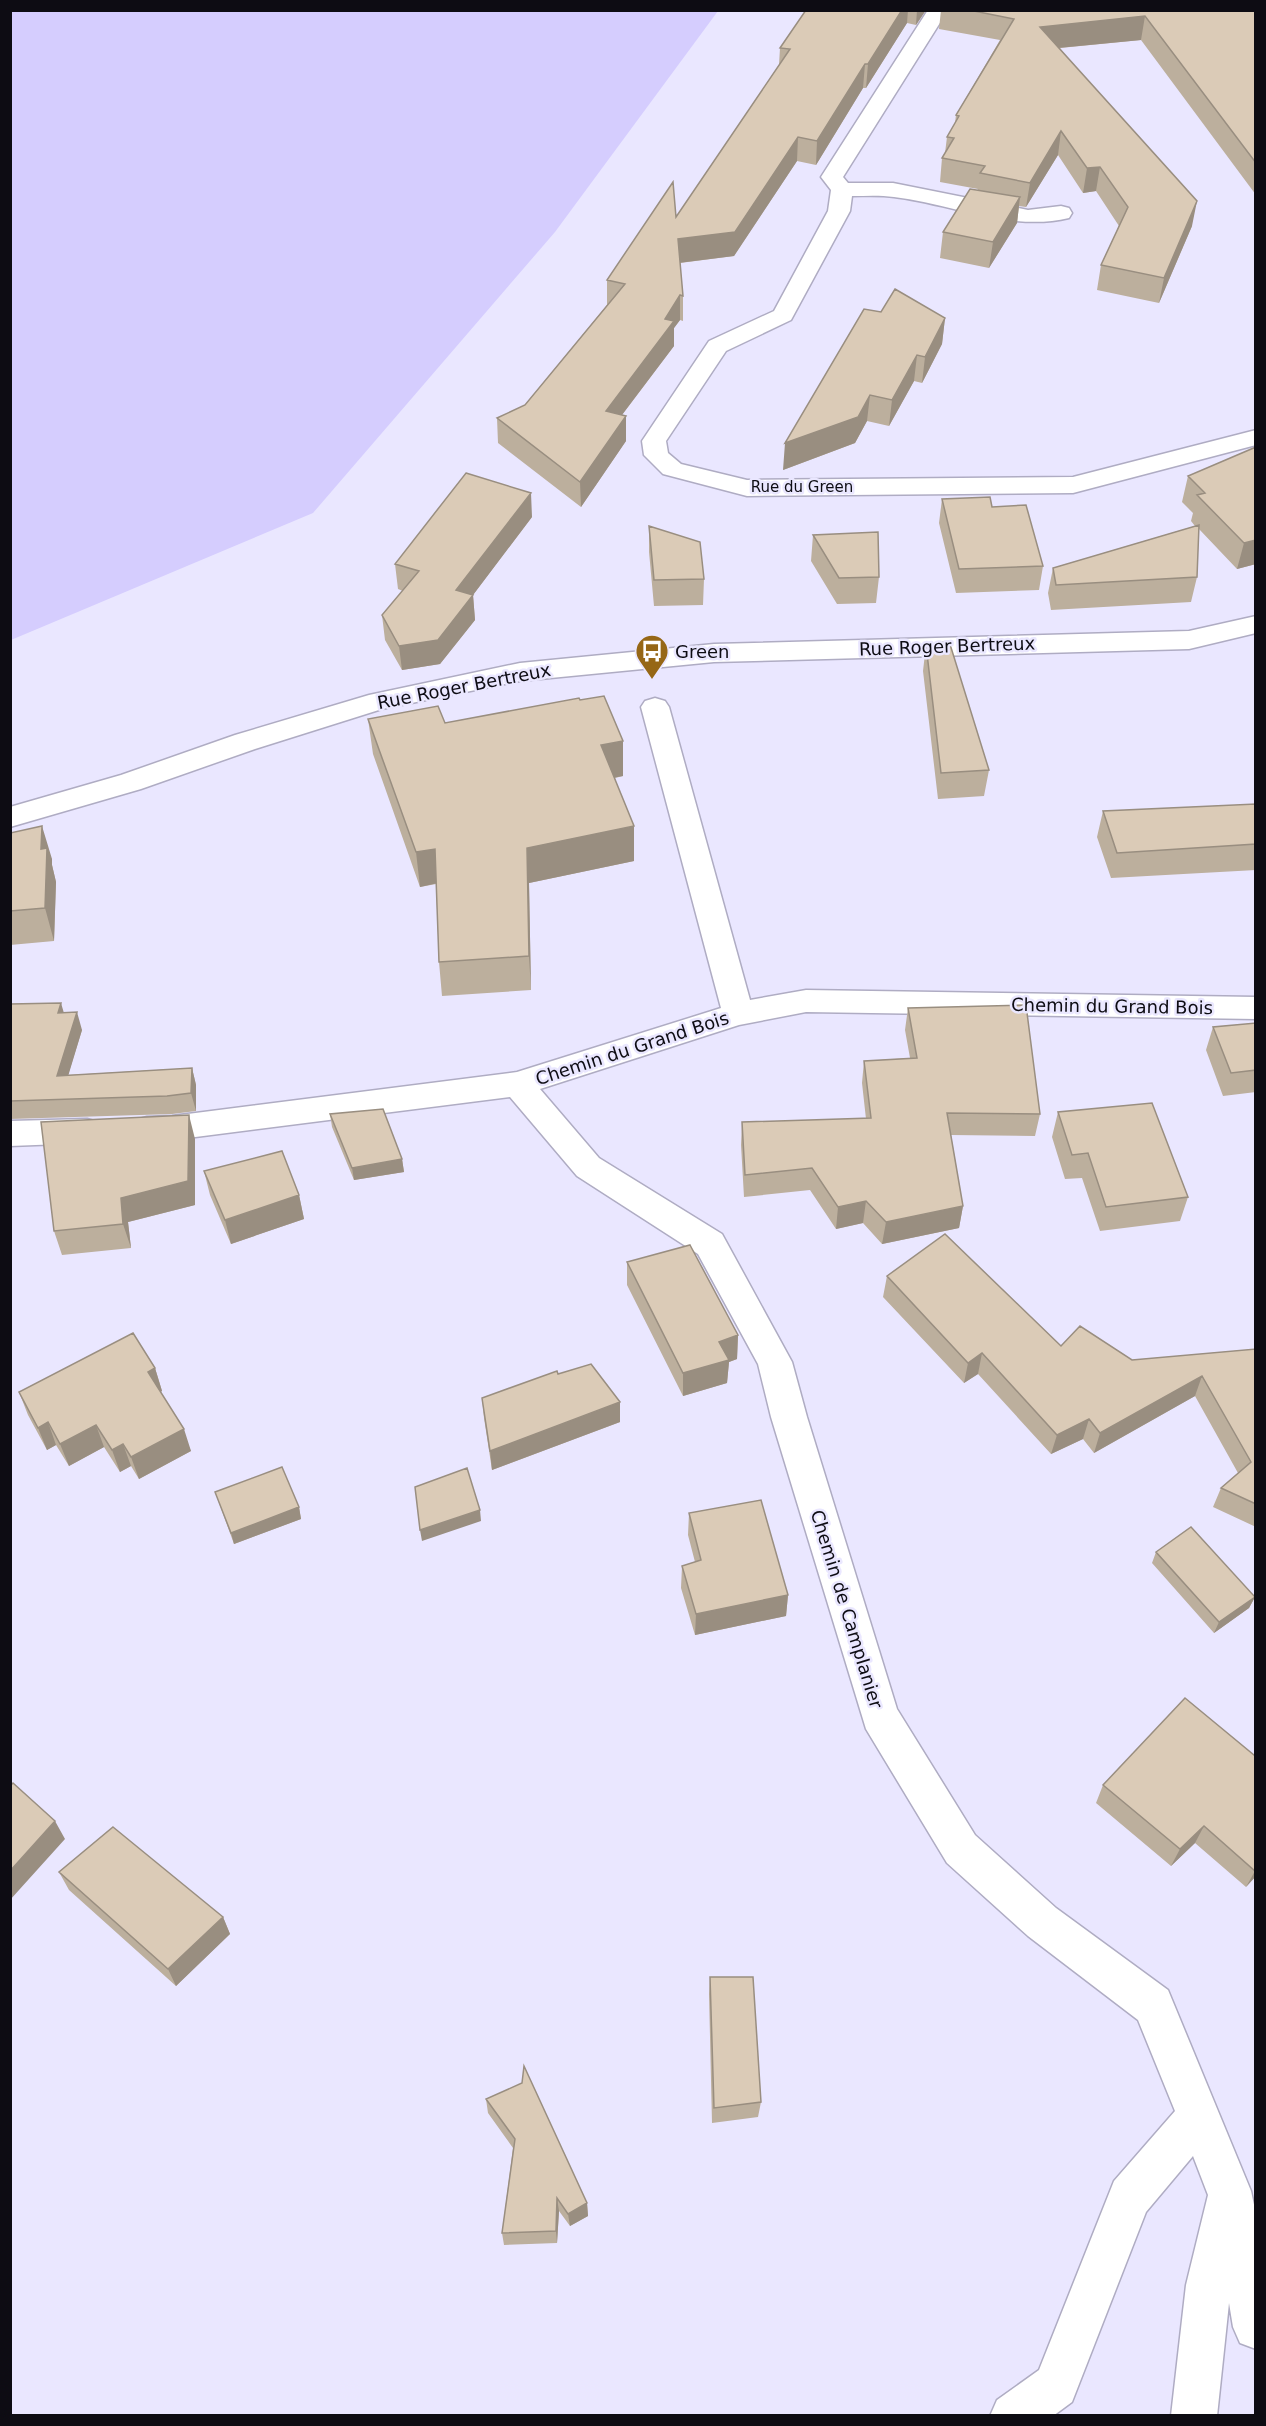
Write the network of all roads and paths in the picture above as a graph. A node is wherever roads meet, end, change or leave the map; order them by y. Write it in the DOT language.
graph roads {
  1 [pos="938,10"];
  2 [pos="842,189"];
  3 [pos="1061,213"];
  4 [pos="1256,437"];
  5 [pos="1256,624"];
  6 [pos="655,707"];
  7 [pos="10,817"];
  8 [pos="1256,1008"];
  9 [pos="738,1014"];
  10 [pos="518,1084"];
  11 [pos="10,1134"];
  12 [pos="1199,2116"];
  13 [pos="1229,2192"];
  14 [pos="1256,2327"];
  15 [pos="1013,2415"];
  16 [pos="1194,2415"];
  1 -- 2 [label="street, Rue du Green"];
  2 -- 3 [label="street"];
  2 -- 4 [label="street, Rue du Green"];
  5 -- 7 [label="street, Rue Roger Bertreux"];
  6 -- 9 [label="street"];
  8 -- 9 [label="street, Chemin du Grand Bois"];
  9 -- 10 [label="street, Chemin du Grand Bois"];
  10 -- 11 [label="street, Chemin du Grand Bois"];
  10 -- 12 [label="street, Chemin de Camplanier"];
  12 -- 13 [label="street, Chemin de Camplanier"];
  12 -- 15 [label="street"];
  13 -- 14 [label="street, Chemin de Camplanier"];
  13 -- 16 [label="street"];
}
